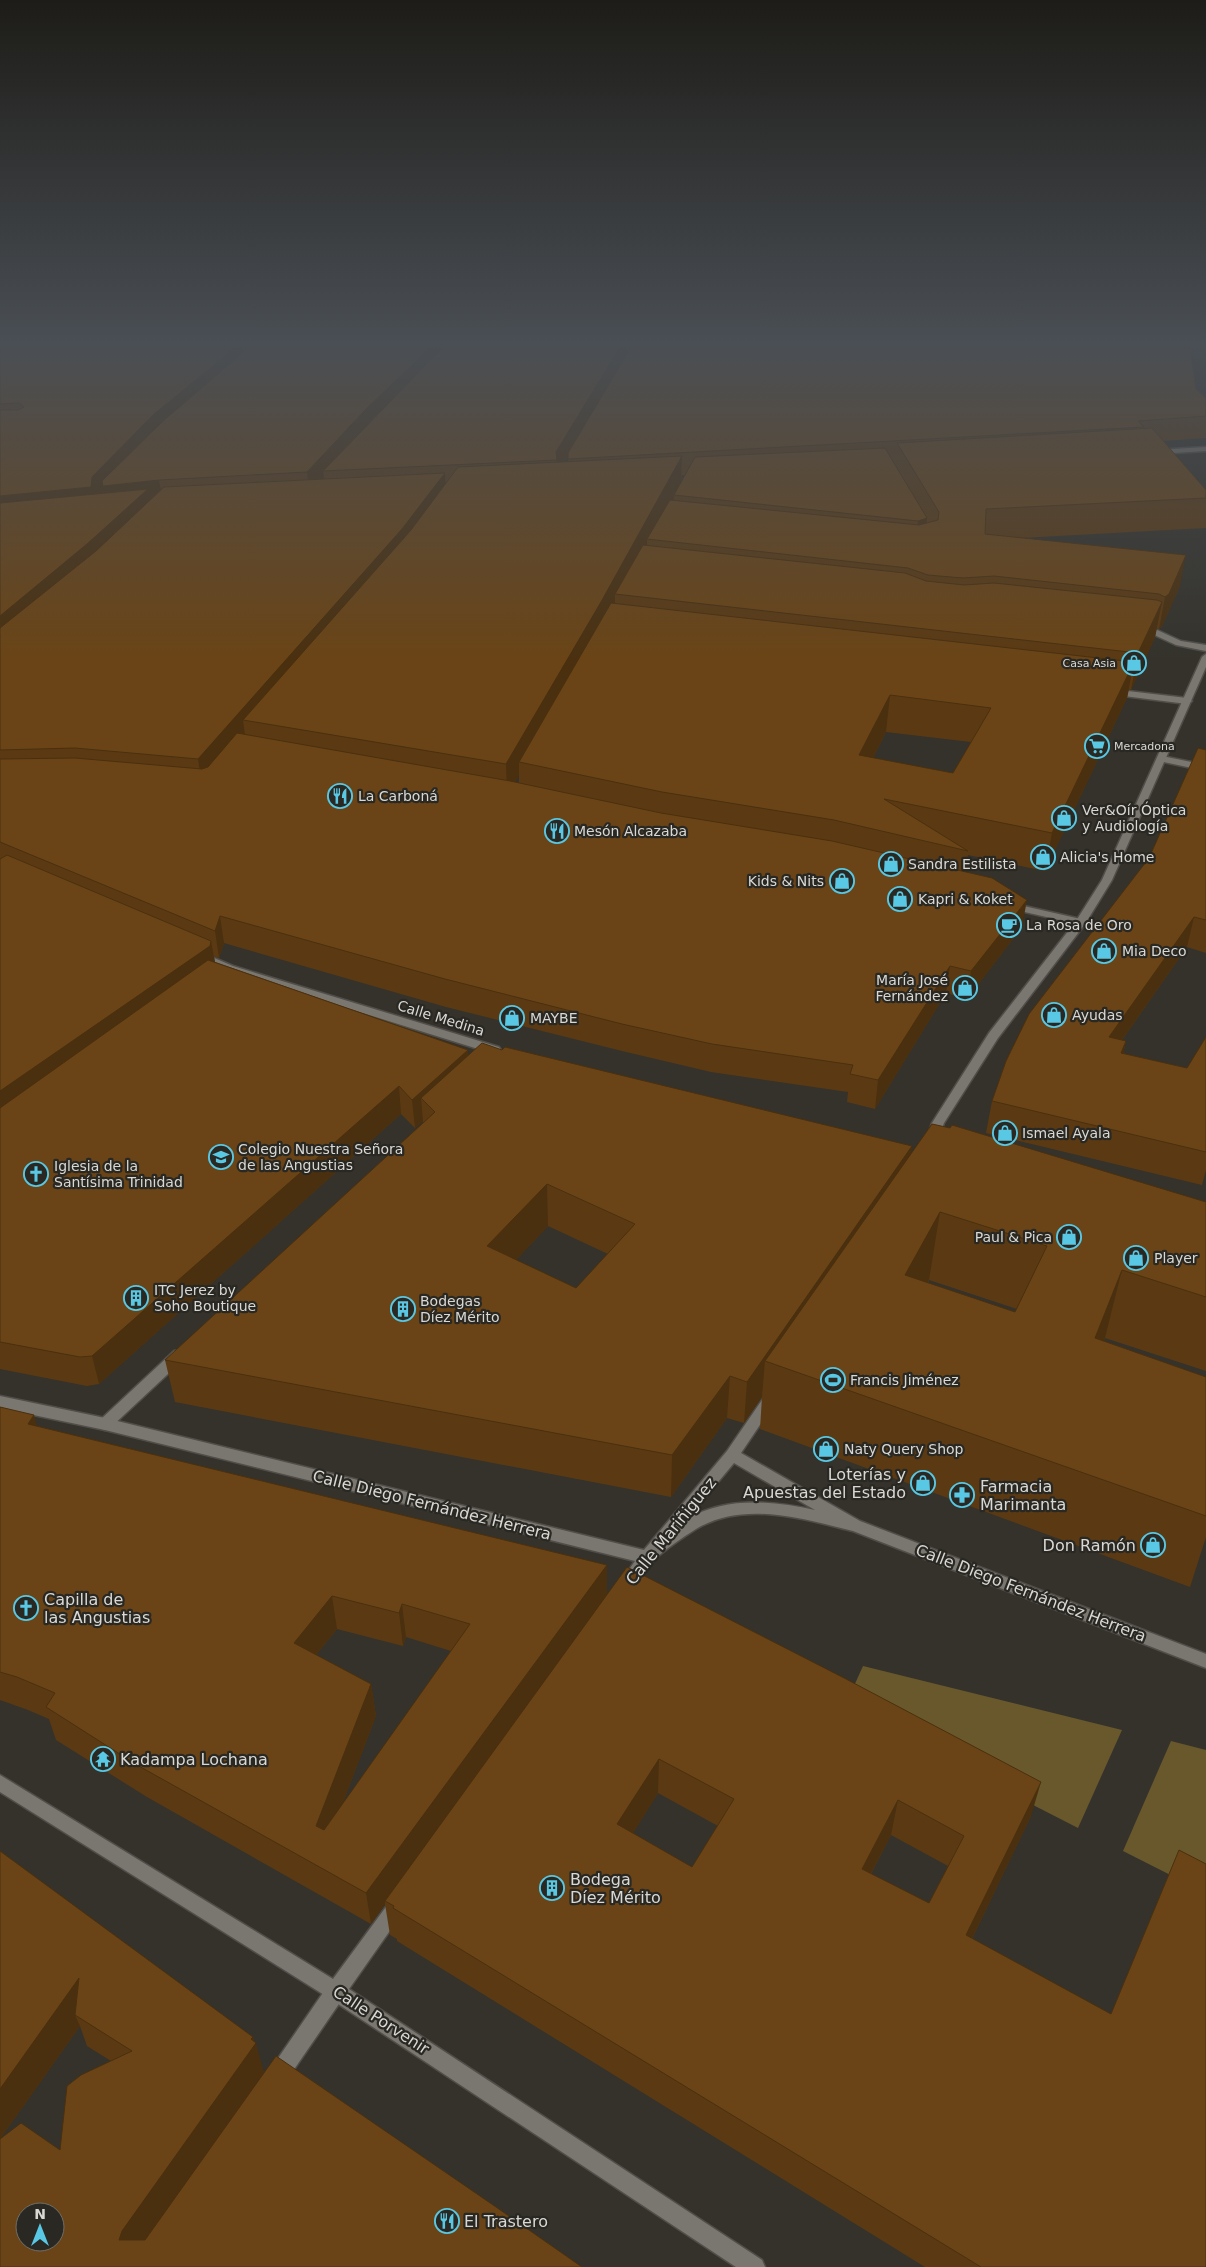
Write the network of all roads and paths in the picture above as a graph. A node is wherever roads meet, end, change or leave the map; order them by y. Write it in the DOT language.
graph roads {
  1 [pos="1206,448"];
  2 [pos="1148,452"];
  3 [pos="1132,629"];
  4 [pos="1206,648"];
  5 [pos="1206,657"];
  6 [pos="1099,691"];
  7 [pos="1187,701"];
  8 [pos="1162,759"];
  9 [pos="1206,768"];
  10 [pos="1004,904"];
  11 [pos="1081,922"];
  12 [pos="193,952"];
  13 [pos="495,1064"];
  14 [pos="928,1156"];
  15 [pos="187,1348"];
  16 [pos="776,1391"];
  17 [pos="0,1402"];
  18 [pos="105,1424"];
  19 [pos="732,1455"];
  20 [pos="855,1525"];
  21 [pos="647,1557"];
  22 [pos="618,1598"];
  23 [pos="1206,1661"];
  24 [pos="0,1783"];
  25 [pos="405,1895"];
  26 [pos="336,1991"];
  27 [pos="267,2090"];
  28 [pos="755,2267"];
  1 -- 2 [label="street"];
  3 -- 4 [label="street"];
  5 -- 7 [label="street"];
  6 -- 7 [label="street"];
  7 -- 8 [label="street"];
  8 -- 9 [label="street"];
  8 -- 11 [label="street"];
  10 -- 11 [label="street"];
  11 -- 14 [label="street"];
  12 -- 13 [label="street, Calle Medina"];
  15 -- 18 [label="street"];
  16 -- 19 [label="street, Calle Mariñiguez"];
  17 -- 18 [label="street, Calle Diego Fernández Herrera"];
  18 -- 21 [label="street, Calle Diego Fernández Herrera"];
  19 -- 20 [label="street, Calle Diego Fernández Herrera"];
  19 -- 21 [label="street, Calle Mariñiguez"];
  20 -- 21 [label="street, Calle Diego Fernández Herrera"];
  20 -- 23 [label="street, Calle Diego Fernández Herrera"];
  21 -- 22 [label="street, Calle Mariñiguez"];
  24 -- 26 [label="street, Calle Porvenir"];
  25 -- 26 [label="street"];
  26 -- 27 [label="street"];
  26 -- 28 [label="street, Calle Porvenir"];
}
